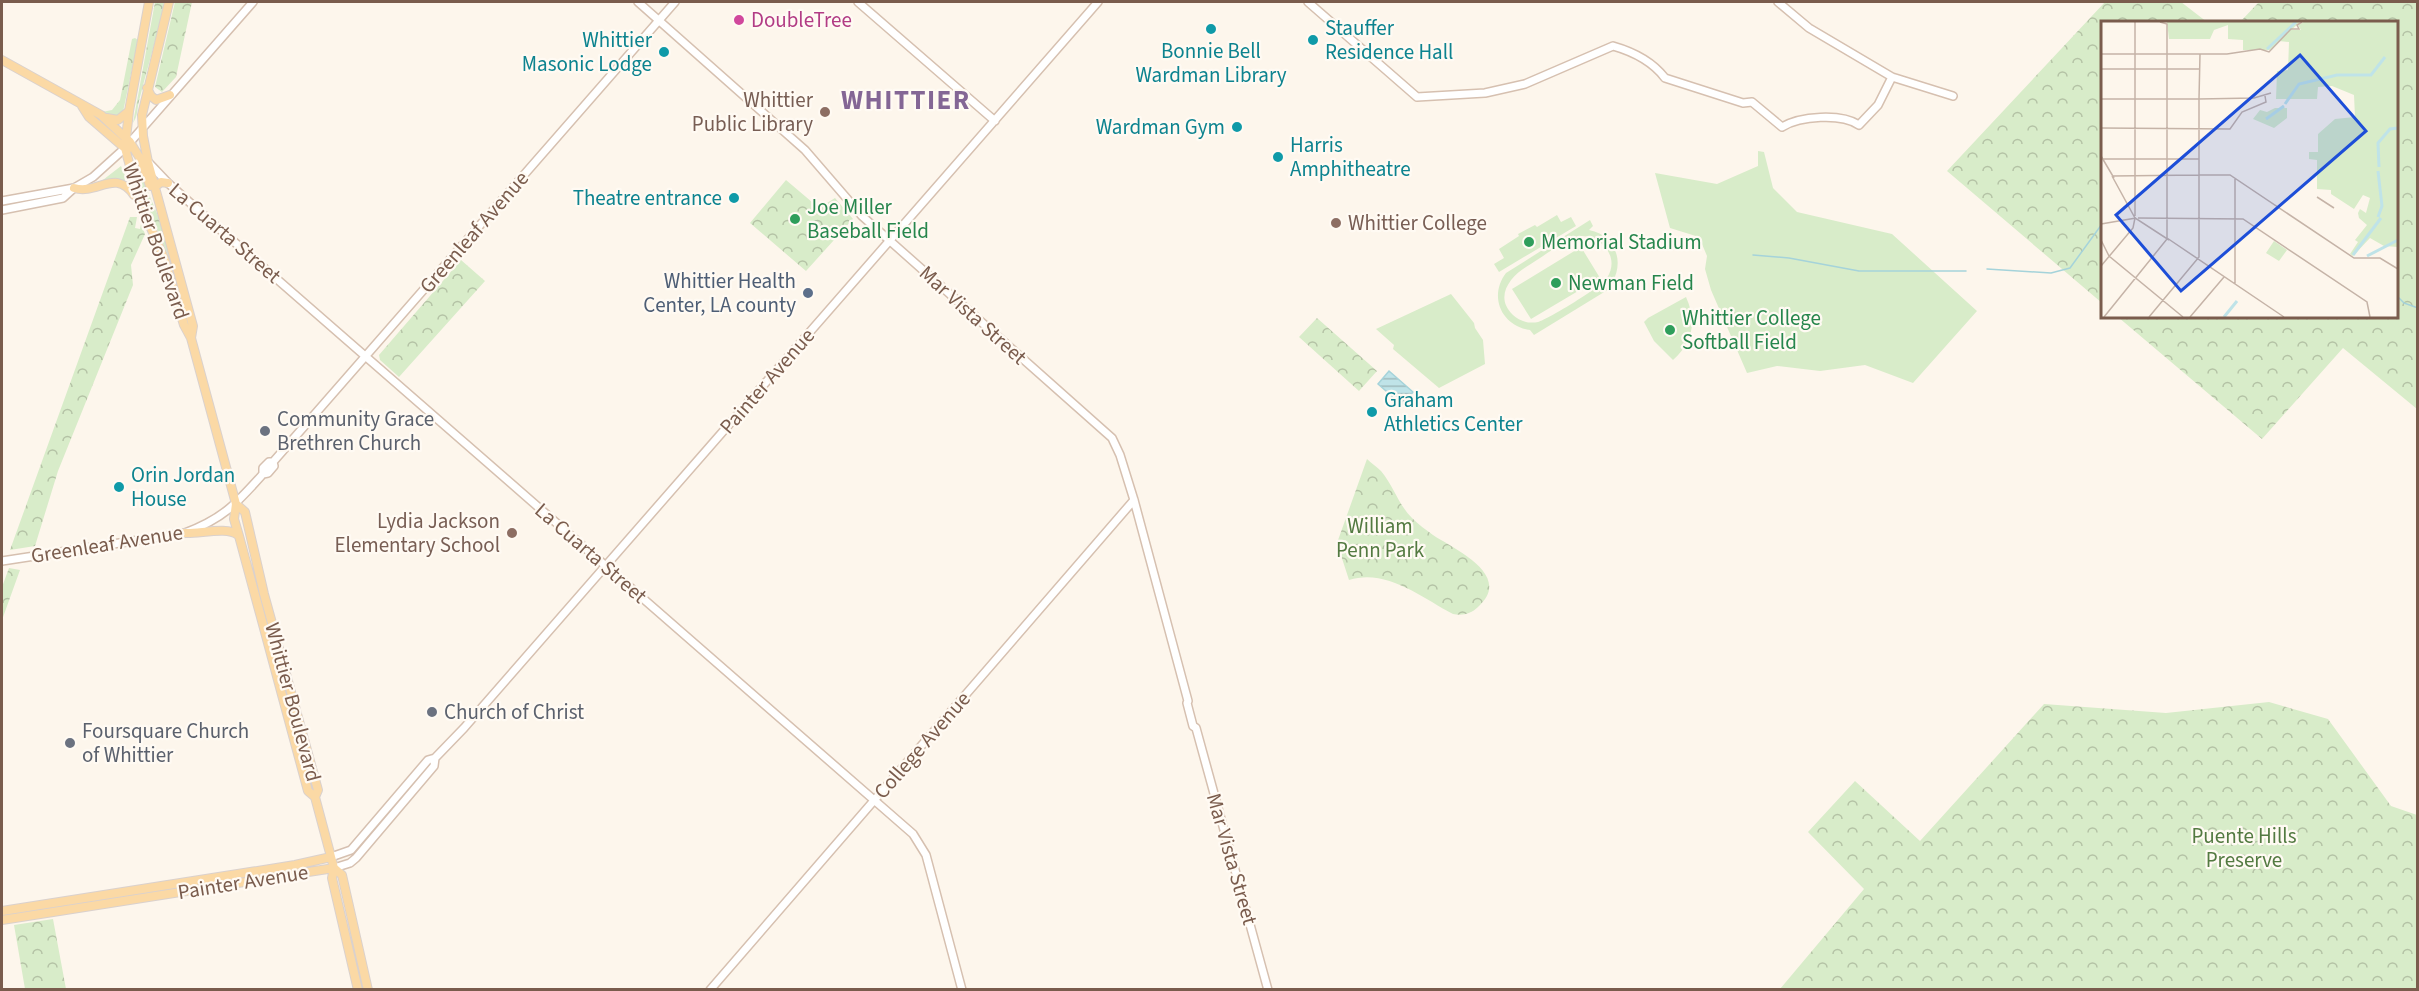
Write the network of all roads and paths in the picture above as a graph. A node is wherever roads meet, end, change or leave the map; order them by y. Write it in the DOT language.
graph roads {
  1 [pos="150,2"];
  2 [pos="169,2"];
  3 [pos="253,2"];
  4 [pos="638,2"];
  5 [pos="675,2"];
  6 [pos="858,2"];
  7 [pos="1098,2"];
  8 [pos="1308,2"];
  9 [pos="1778,2"];
  10 [pos="659,20"];
  11 [pos="2,60"];
  12 [pos="1892,77"];
  13 [pos="147,88"];
  14 [pos="170,95"];
  15 [pos="1953,96"];
  16 [pos="81,105"];
  17 [pos="129,111"];
  18 [pos="101,115"];
  19 [pos="995,121"];
  20 [pos="142,127"];
  21 [pos="127,143"];
  22 [pos="148,162"];
  23 [pos="168,183"];
  24 [pos="153,187"];
  25 [pos="74,188"];
  26 [pos="2,201"];
  27 [pos="140,203"];
  28 [pos="2,210"];
  29 [pos="890,241"];
  30 [pos="191,338"];
  31 [pos="366,356"];
  32 [pos="1134,501"];
  33 [pos="236,504"];
  34 [pos="185,532"];
  35 [pos="239,536"];
  36 [pos="2,561"];
  37 [pos="606,564"];
  38 [pos="435,758"];
  39 [pos="315,798"];
  40 [pos="873,800"];
  41 [pos="331,856"];
  42 [pos="334,868"];
  43 [pos="170,885"];
  44 [pos="144,897"];
  45 [pos="2,911"];
  46 [pos="2,920"];
  47 [pos="358,990"];
  48 [pos="368,990"];
  49 [pos="710,990"];
  50 [pos="962,990"];
  51 [pos="1268,990"];
  1 -- 17 [label="main road, Whittier Boulevard"];
  2 -- 13 [label="main road, Whittier Boulevard"];
  3 -- 14 [label="street"];
  4 -- 10 [label="street, Mar Vista Street"];
  5 -- 10 [label="street, Greenleaf Avenue"];
  6 -- 19 [label="street"];
  7 -- 19 [label="street, Painter Avenue"];
  8 -- 12 [label="street"];
  9 -- 12 [label="street"];
  10 -- 29 [label="street, Mar Vista Street"];
  10 -- 31 [label="street, Greenleaf Avenue"];
  11 -- 16 [label="main road"];
  12 -- 15 [label="street"];
  13 -- 14 [label="main road"];
  13 -- 20 [label="main road, Whittier Boulevard"];
  14 -- 20 [label="street"];
  16 -- 18 [label="main road"];
  16 -- 21 [label="main road"];
  17 -- 18 [label="main road"];
  17 -- 21 [label="main road, Whittier Boulevard"];
  18 -- 21 [label="main road"];
  19 -- 29 [label="street, Painter Avenue"];
  20 -- 21 [label="street"];
  20 -- 22 [label="main road, Whittier Boulevard"];
  21 -- 24 [label="main road"];
  21 -- 25 [label="street"];
  21 -- 27 [label="main road, Whittier Boulevard"];
  22 -- 23 [label="street, La Cuarta Street"];
  22 -- 24 [label="main road, Whittier Boulevard"];
  23 -- 24 [label="main road"];
  23 -- 31 [label="street, La Cuarta Street"];
  24 -- 30 [label="main road, Whittier Boulevard"];
  25 -- 26 [label="street"];
  25 -- 27 [label="main road"];
  25 -- 28 [label="street"];
  27 -- 30 [label="main road, Whittier Boulevard"];
  29 -- 32 [label="street, Mar Vista Street"];
  29 -- 37 [label="street, Painter Avenue"];
  30 -- 33 [label="main road, Whittier Boulevard"];
  31 -- 33 [label="street, Greenleaf Avenue"];
  31 -- 37 [label="street, La Cuarta Street"];
  32 -- 40 [label="street, College Avenue"];
  32 -- 51 [label="street, Mar Vista Street"];
  33 -- 34 [label="street, Greenleaf Avenue"];
  33 -- 35 [label="main road, Whittier Boulevard"];
  33 -- 39 [label="main road, Whittier Boulevard"];
  34 -- 35 [label="main road"];
  34 -- 36 [label="street, Greenleaf Avenue"];
  35 -- 39 [label="main road, Whittier Boulevard"];
  37 -- 38 [label="street, Painter Avenue"];
  37 -- 40 [label="street, La Cuarta Street"];
  38 -- 41 [label="street, Painter Avenue"];
  38 -- 42 [label="street, Painter Avenue"];
  39 -- 41 [label="main road, Whittier Boulevard"];
  40 -- 49 [label="street, College Avenue"];
  40 -- 50 [label="street, La Cuarta Street"];
  41 -- 42 [label="main road, Whittier Boulevard"];
  41 -- 43 [label="main road, Painter Avenue"];
  42 -- 44 [label="main road, Painter Avenue"];
  42 -- 47 [label="main road, Whittier Boulevard"];
  42 -- 48 [label="main road, Whittier Boulevard"];
  43 -- 44 [label="main road"];
  43 -- 45 [label="main road, Painter Avenue"];
  44 -- 46 [label="main road, Painter Avenue"];
}
